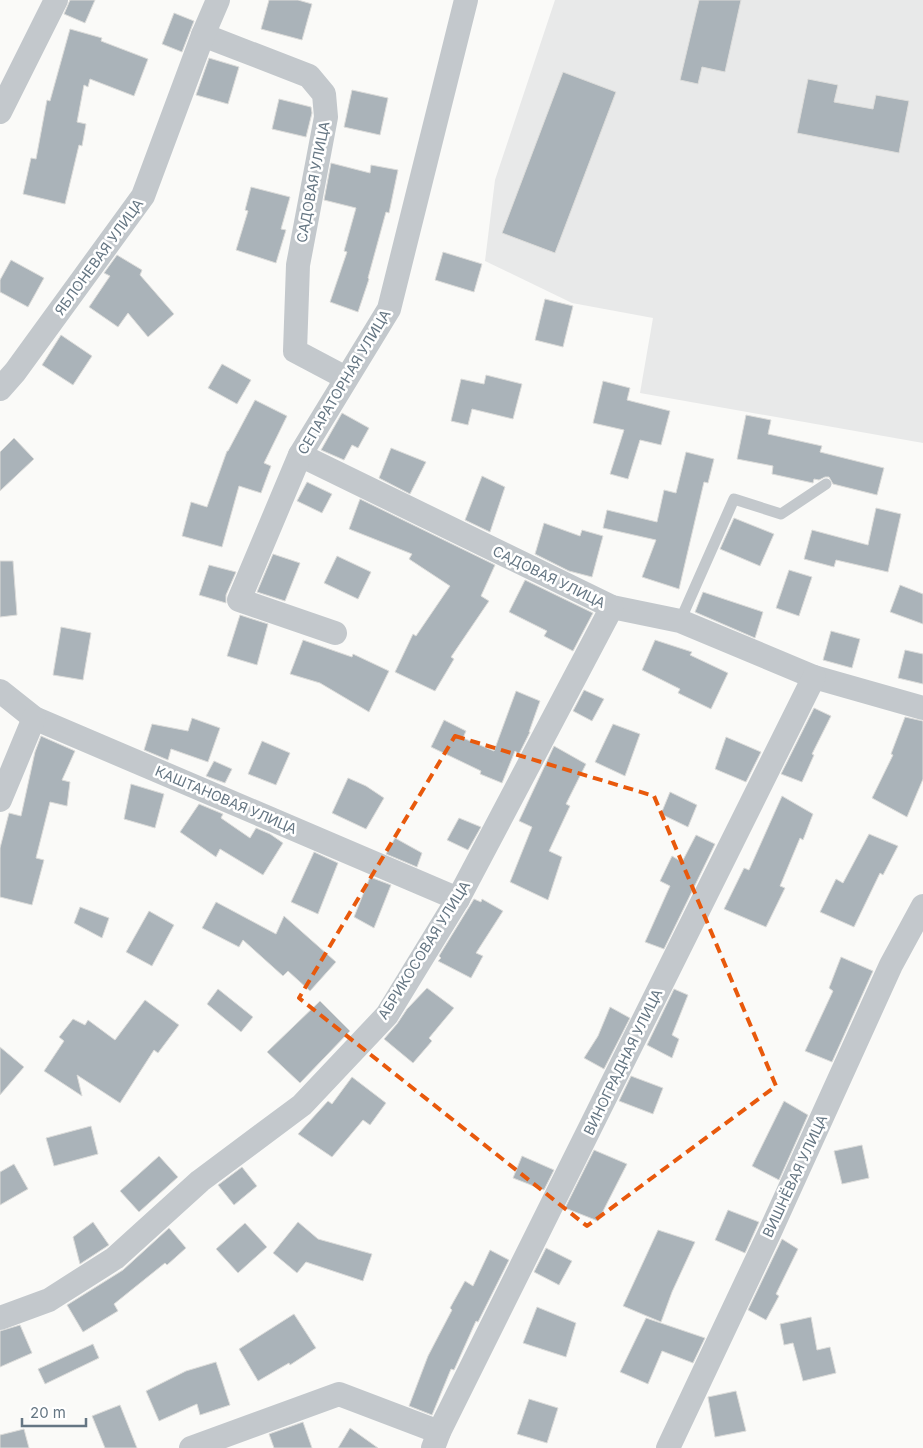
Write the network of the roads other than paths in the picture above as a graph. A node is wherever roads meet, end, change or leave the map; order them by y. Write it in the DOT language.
graph roads {
  1 [pos="56,0"];
  2 [pos="218,0"];
  3 [pos="466,0"];
  4 [pos="203,34"];
  5 [pos="0,112"];
  6 [pos="346,378"];
  7 [pos="0,389"];
  8 [pos="300,455"];
  9 [pos="826,484"];
  10 [pos="612,607"];
  11 [pos="680,621"];
  12 [pos="335,633"];
  13 [pos="814,677"];
  14 [pos="0,691"];
  15 [pos="923,708"];
  16 [pos="34,718"];
  17 [pos="0,800"];
  18 [pos="458,900"];
  19 [pos="923,906"];
  20 [pos="0,1318"];
  21 [pos="436,1440"];
  22 [pos="191,1448"];
  23 [pos="668,1448"];
  1 -- 5 [label="street"];
  2 -- 4 [label="street, ЯБЛОНЕВАЯ УЛИЦА"];
  3 -- 6 [label="street, СЕПАРАТОРНАЯ УЛИЦА"];
  4 -- 6 [label="street, САДОВАЯ УЛИЦА"];
  4 -- 7 [label="street, ЯБЛОНЕВАЯ УЛИЦА"];
  6 -- 8 [label="street, СЕПАРАТОРНАЯ УЛИЦА"];
  8 -- 10 [label="street, САДОВАЯ УЛИЦА"];
  8 -- 12 [label="street, СЕПАРАТОРНАЯ УЛИЦА"];
  9 -- 11 [label="lane"];
  10 -- 11 [label="street, САДОВАЯ УЛИЦА"];
  10 -- 18 [label="street, АБРИКОСОВАЯ УЛИЦА"];
  11 -- 13 [label="street, САДОВАЯ УЛИЦА"];
  13 -- 15 [label="street, САДОВАЯ УЛИЦА"];
  13 -- 21 [label="street, ВИНОГРАДНАЯ УЛИЦА"];
  14 -- 16 [label="street, КАШТАНОВАЯ УЛИЦА"];
  16 -- 17 [label="street"];
  16 -- 18 [label="street, КАШТАНОВАЯ УЛИЦА"];
  18 -- 20 [label="street, АБРИКОСОВАЯ УЛИЦА"];
  19 -- 23 [label="street, ВИШНЁВАЯ УЛИЦА"];
  21 -- 22 [label="street"];
}
